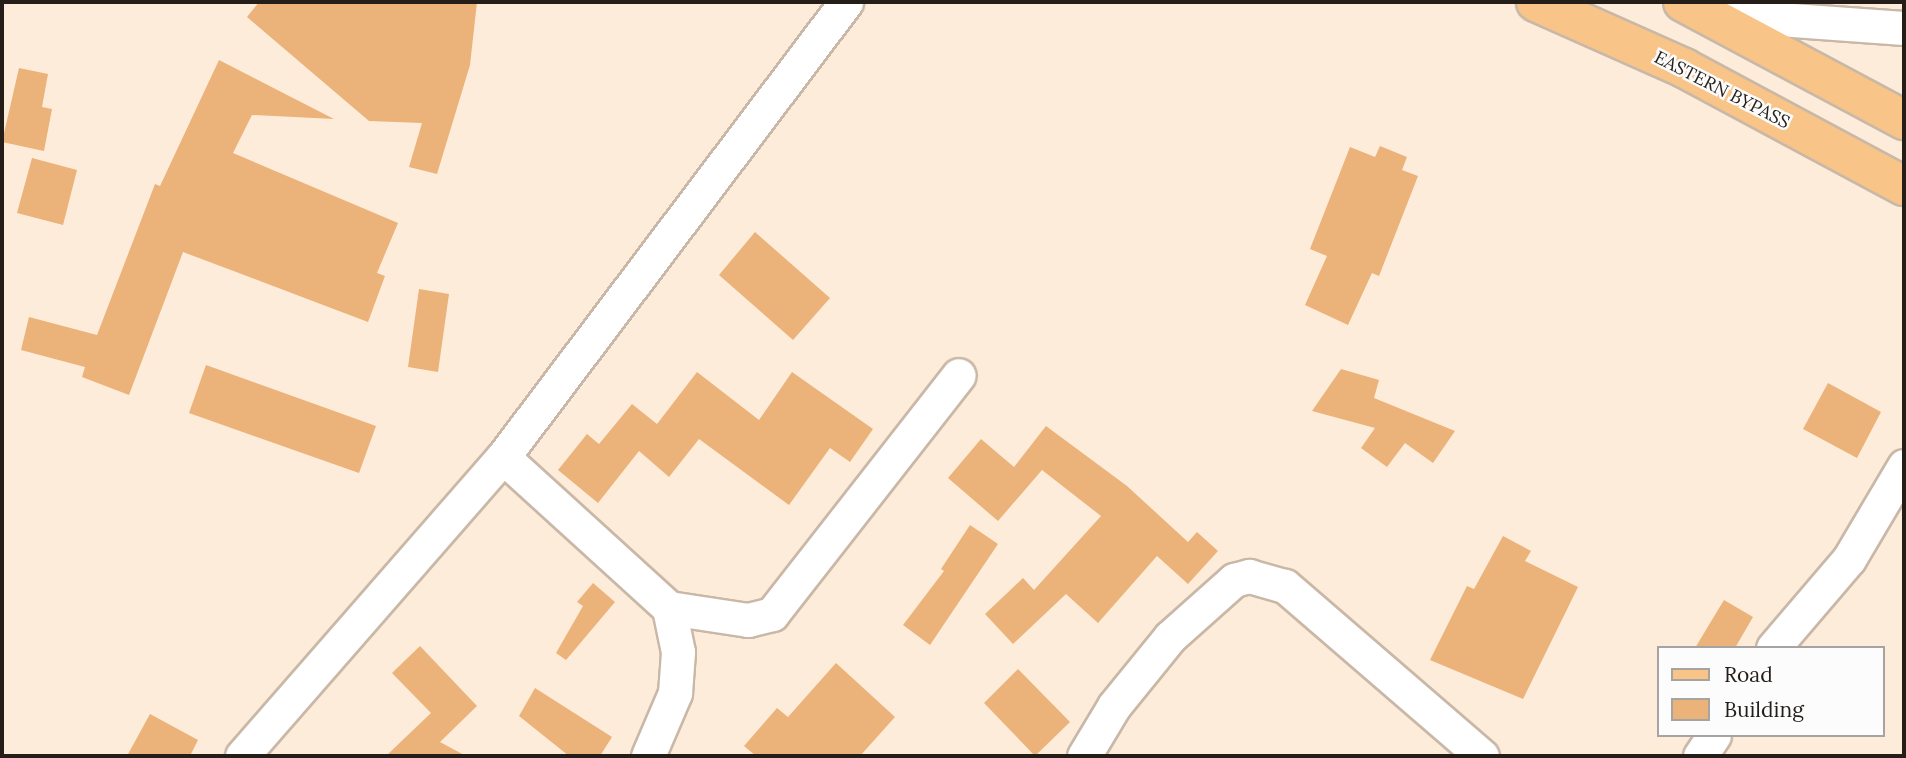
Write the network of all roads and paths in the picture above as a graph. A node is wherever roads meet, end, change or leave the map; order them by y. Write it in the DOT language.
graph roads {
  1 [pos="846,2"];
  2 [pos="1536,2"];
  3 [pos="1696,8"];
  4 [pos="1904,28"];
  5 [pos="1904,120"];
  6 [pos="1904,186"];
  7 [pos="959,374"];
  8 [pos="503,457"];
  9 [pos="1904,466"];
  10 [pos="669,608"];
  11 [pos="1775,646"];
  12 [pos="1713,737"];
  13 [pos="242,756"];
  14 [pos="648,756"];
  15 [pos="1084,756"];
  16 [pos="1482,756"];
  17 [pos="1700,756"];
  1 -- 8 [label="street"];
  2 -- 6 [label="main road, EASTERN BYPASS"];
  3 -- 4 [label="street"];
  3 -- 5 [label="main road"];
  7 -- 10 [label="street"];
  8 -- 10 [label="street"];
  8 -- 13 [label="street"];
  9 -- 11 [label="street"];
  10 -- 14 [label="street"];
  12 -- 17 [label="street"];
  15 -- 16 [label="street"];
}
